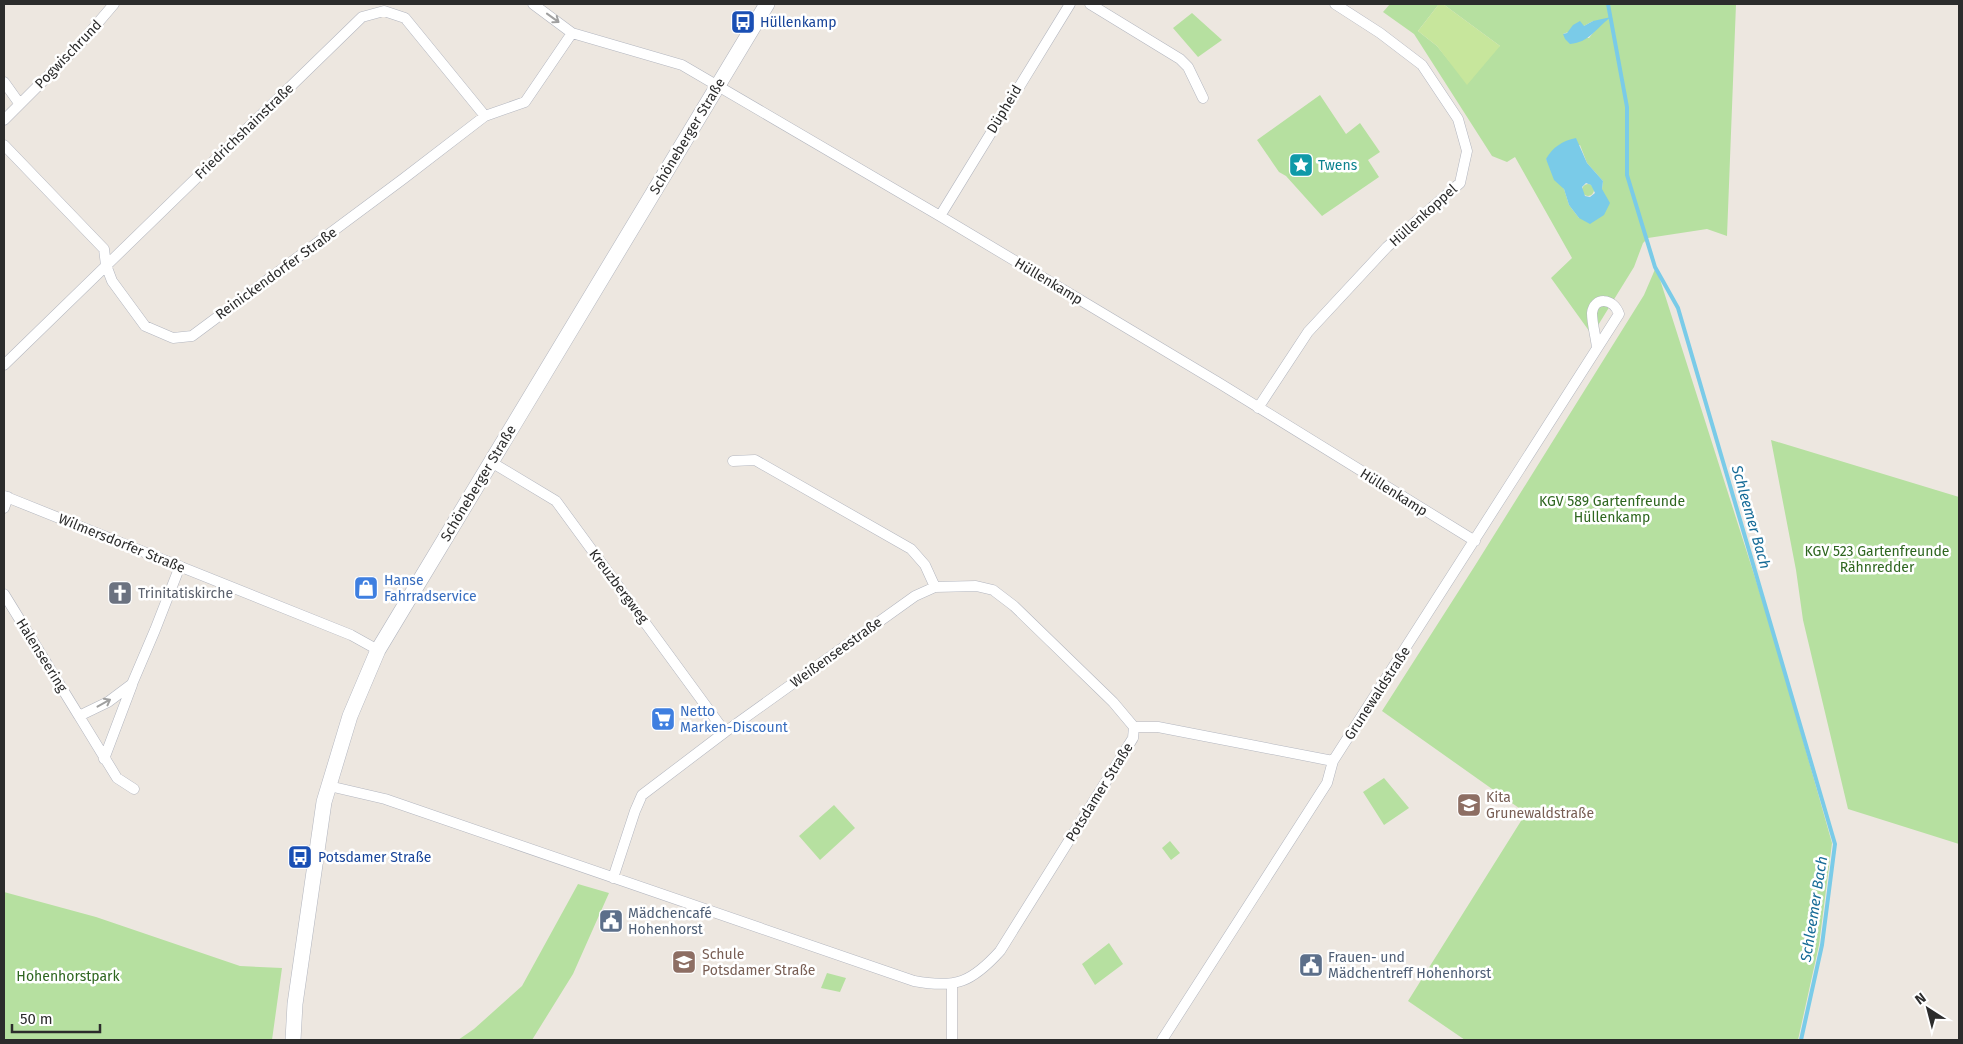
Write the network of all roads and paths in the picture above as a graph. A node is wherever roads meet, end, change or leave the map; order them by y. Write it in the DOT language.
graph roads {
  1 [pos="114,4"];
  2 [pos="533,4"];
  3 [pos="767,4"];
  4 [pos="1070,4"];
  5 [pos="1090,4"];
  6 [pos="1335,4"];
  7 [pos="572,33"];
  8 [pos="4,82"];
  9 [pos="718,86"];
  10 [pos="1203,98"];
  11 [pos="19,103"];
  12 [pos="485,116"];
  13 [pos="4,120"];
  14 [pos="4,145"];
  15 [pos="940,216"];
  16 [pos="106,265"];
  17 [pos="1597,348"];
  18 [pos="4,364"];
  19 [pos="1258,408"];
  20 [pos="733,461"];
  21 [pos="491,462"];
  22 [pos="6,496"];
  23 [pos="4,508"];
  24 [pos="1475,541"];
  25 [pos="180,566"];
  26 [pos="935,587"];
  27 [pos="4,594"];
  28 [pos="378,650"];
  29 [pos="132,684"];
  30 [pos="79,716"];
  31 [pos="1134,727"];
  32 [pos="725,732"];
  33 [pos="104,759"];
  34 [pos="1334,761"];
  35 [pos="329,786"];
  36 [pos="134,789"];
  37 [pos="614,878"];
  38 [pos="952,985"];
  39 [pos="295,1004"];
  40 [pos="283,1040"];
  41 [pos="293,1040"];
  42 [pos="952,1040"];
  43 [pos="1162,1040"];
  1 -- 11 [label="street, Pogwischrund"];
  2 -- 7 [label="street, Hüllenkamp, one-way"];
  3 -- 9 [label="street, Schöneberger Straße"];
  4 -- 15 [label="street, Düpheid"];
  5 -- 10 [label="street"];
  6 -- 19 [label="street, Hüllenkoppel"];
  7 -- 9 [label="street, Hüllenkamp"];
  7 -- 12 [label="street, Reinickendorfer Straße"];
  8 -- 11 [label="street"];
  9 -- 15 [label="street, Hüllenkamp"];
  9 -- 21 [label="street, Schöneberger Straße"];
  11 -- 13 [label="street, Pogwischrund"];
  12 -- 16 [label="street, Reinickendorfer Straße"];
  12 -- 16 [label="street, Friedrichshainstraße"];
  14 -- 16 [label="street, Reinickendorfer Straße"];
  15 -- 19 [label="street, Hüllenkamp"];
  16 -- 18 [label="street, Friedrichshainstraße"];
  17 -- 24 [label="street, Grunewaldstraße"];
  19 -- 24 [label="street, Hüllenkamp"];
  20 -- 26 [label="street"];
  21 -- 28 [label="street, Schöneberger Straße"];
  21 -- 32 [label="street, Kreuzbergweg"];
  22 -- 23 [label="street"];
  22 -- 25 [label="street, Wilmersdorfer Straße"];
  24 -- 34 [label="street, Grunewaldstraße"];
  25 -- 28 [label="street, Wilmersdorfer Straße"];
  25 -- 29 [label="street"];
  26 -- 31 [label="street, Weißenseestraße"];
  26 -- 32 [label="street, Weißenseestraße"];
  27 -- 30 [label="street, Halenseering"];
  28 -- 35 [label="street, Schöneberger Straße"];
  30 -- 29 [label="street, one-way"];
  29 -- 33 [label="street"];
  30 -- 33 [label="street, Halenseering"];
  31 -- 34 [label="street, Potsdamer Straße"];
  31 -- 38 [label="street, Potsdamer Straße"];
  32 -- 37 [label="street, Weißenseestraße"];
  33 -- 36 [label="street, Halenseering"];
  34 -- 43 [label="street, Grunewaldstraße"];
  35 -- 37 [label="street, Potsdamer Straße"];
  35 -- 39 [label="street, Schöneberger Straße"];
  37 -- 38 [label="street, Potsdamer Straße"];
  38 -- 42 [label="street"];
  39 -- 40 [label="street, Schöneberger Straße"];
  39 -- 41 [label="street, Schöneberger Straße"];
}
